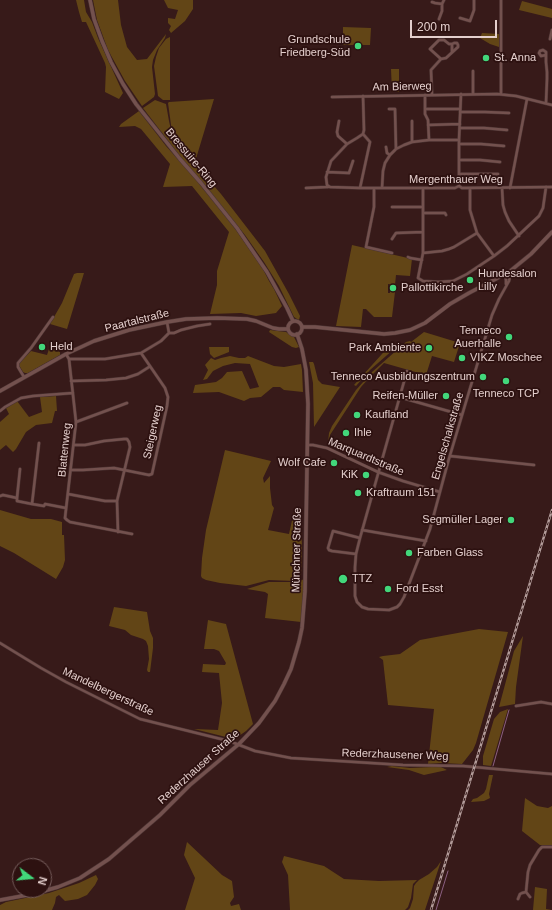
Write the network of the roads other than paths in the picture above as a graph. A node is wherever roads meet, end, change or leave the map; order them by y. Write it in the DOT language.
graph roads {
  1 [pos="90,0"];
  2 [pos="444,0"];
  3 [pos="474,0"];
  4 [pos="501,0"];
  5 [pos="432,2"];
  6 [pos="442,4"];
  7 [pos="460,18"];
  8 [pos="439,19"];
  9 [pos="552,30"];
  10 [pos="550,39"];
  11 [pos="452,44"];
  12 [pos="548,48"];
  13 [pos="452,52"];
  14 [pos="441,59"];
  15 [pos="473,71"];
  16 [pos="461,94"];
  17 [pos="473,94"];
  18 [pos="501,94"];
  19 [pos="425,95"];
  20 [pos="432,95"];
  21 [pos="363,96"];
  22 [pos="332,97"];
  23 [pos="527,99"];
  24 [pos="546,104"];
  25 [pos="552,105"];
  26 [pos="389,109"];
  27 [pos="425,109"];
  28 [pos="460,110"];
  29 [pos="510,113"];
  30 [pos="339,121"];
  31 [pos="412,121"];
  32 [pos="428,125"];
  33 [pos="460,126"];
  34 [pos="507,130"];
  35 [pos="363,134"];
  36 [pos="429,140"];
  37 [pos="412,142"];
  38 [pos="459,142"];
  39 [pos="347,144"];
  40 [pos="504,146"];
  41 [pos="386,147"];
  42 [pos="396,149"];
  43 [pos="390,155"];
  44 [pos="459,160"];
  45 [pos="353,161"];
  46 [pos="500,162"];
  47 [pos="327,172"];
  48 [pos="459,174"];
  49 [pos="498,174"];
  50 [pos="459,186"];
  51 [pos="329,187"];
  52 [pos="546,187"];
  53 [pos="552,187"];
  54 [pos="306,188"];
  55 [pos="360,188"];
  56 [pos="374,188"];
  57 [pos="382,188"];
  58 [pos="423,188"];
  59 [pos="470,188"];
  60 [pos="502,188"];
  61 [pos="510,188"];
  62 [pos="423,206"];
  63 [pos="392,207"];
  64 [pos="423,214"];
  65 [pos="446,215"];
  66 [pos="423,232"];
  67 [pos="552,232"];
  68 [pos="476,233"];
  69 [pos="519,236"];
  70 [pos="392,239"];
  71 [pos="392,253"];
  72 [pos="423,253"];
  73 [pos="494,256"];
  74 [pos="408,257"];
  75 [pos="422,260"];
  76 [pos="509,272"];
  77 [pos="505,275"];
  78 [pos="506,285"];
  79 [pos="53,317"];
  80 [pos="167,322"];
  81 [pos="292,322"];
  82 [pos="210,324"];
  83 [pos="302,327"];
  84 [pos="288,329"];
  85 [pos="170,334"];
  86 [pos="297,334"];
  87 [pos="141,353"];
  88 [pos="66,354"];
  89 [pos="69,359"];
  90 [pos="149,366"];
  91 [pos="407,371"];
  92 [pos="24,377"];
  93 [pos="71,381"];
  94 [pos="0,391"];
  95 [pos="73,393"];
  96 [pos="399,397"];
  97 [pos="127,403"];
  98 [pos="0,411"];
  99 [pos="462,415"];
  100 [pos="76,422"];
  101 [pos="39,444"];
  102 [pos="74,445"];
  103 [pos="308,445"];
  104 [pos="450,456"];
  105 [pos="534,465"];
  106 [pos="20,469"];
  107 [pos="71,470"];
  108 [pos="124,470"];
  109 [pos="378,472"];
  110 [pos="440,492"];
  111 [pos="68,494"];
  112 [pos="0,496"];
  113 [pos="17,498"];
  114 [pos="117,501"];
  115 [pos="32,504"];
  116 [pos="66,508"];
  117 [pos="362,530"];
  118 [pos="118,532"];
  119 [pos="132,534"];
  120 [pos="360,538"];
  121 [pos="426,542"];
  122 [pos="356,554"];
  123 [pos="0,643"];
  124 [pos="296,654"];
  125 [pos="552,704"];
  126 [pos="516,706"];
  127 [pos="239,744"];
  128 [pos="552,774"];
  129 [pos="552,847"];
  130 [pos="526,892"];
  131 [pos="530,897"];
  132 [pos="518,899"];
  133 [pos="0,900"];
  1 -- 81 [label="main road, Bressuire-Ring"];
  2 -- 6 [label="street"];
  3 -- 7 [label="street"];
  4 -- 18 [label="street"];
  5 -- 6 [label="street"];
  6 -- 8 [label="street"];
  9 -- 10 [label="street"];
  11 -- 13 [label="street"];
  11 -- 13 [label="street"];
  11 -- 14 [label="street"];
  12 -- 24 [label="street"];
  13 -- 14 [label="street"];
  14 -- 20 [label="street"];
  15 -- 17 [label="street"];
  16 -- 17 [label="street, Am Bierweg"];
  16 -- 20 [label="street, Am Bierweg"];
  16 -- 28 [label="street"];
  17 -- 18 [label="street, Am Bierweg"];
  18 -- 23 [label="street, Am Bierweg"];
  19 -- 20 [label="street, Am Bierweg"];
  19 -- 21 [label="street, Am Bierweg"];
  19 -- 27 [label="street"];
  21 -- 22 [label="street, Am Bierweg"];
  21 -- 35 [label="street"];
  23 -- 24 [label="street, Am Bierweg"];
  23 -- 61 [label="street"];
  24 -- 25 [label="street, Am Bierweg"];
  26 -- 42 [label="street"];
  27 -- 28 [label="street"];
  27 -- 32 [label="street"];
  28 -- 29 [label="street"];
  28 -- 33 [label="street"];
  30 -- 39 [label="street"];
  31 -- 37 [label="street"];
  32 -- 33 [label="street"];
  32 -- 36 [label="street"];
  33 -- 34 [label="street"];
  33 -- 38 [label="street"];
  35 -- 39 [label="street"];
  35 -- 55 [label="street"];
  36 -- 37 [label="street"];
  36 -- 38 [label="street"];
  37 -- 42 [label="street"];
  38 -- 40 [label="street"];
  38 -- 44 [label="street"];
  39 -- 47 [label="street"];
  41 -- 43 [label="street"];
  42 -- 43 [label="street"];
  43 -- 57 [label="street"];
  44 -- 46 [label="street"];
  44 -- 48 [label="street"];
  45 -- 47 [label="street"];
  47 -- 51 [label="street"];
  48 -- 49 [label="street"];
  48 -- 50 [label="street"];
  50 -- 58 [label="street, Mergenthauer Weg"];
  50 -- 59 [label="street, Mergenthauer Weg"];
  51 -- 54 [label="street, Mergenthauer Weg"];
  51 -- 55 [label="street, Mergenthauer Weg"];
  52 -- 53 [label="street, Mergenthauer Weg"];
  52 -- 61 [label="street, Mergenthauer Weg"];
  52 -- 69 [label="street"];
  55 -- 56 [label="street, Mergenthauer Weg"];
  56 -- 57 [label="street, Mergenthauer Weg"];
  56 -- 71 [label="street"];
  57 -- 58 [label="street, Mergenthauer Weg"];
  58 -- 62 [label="street"];
  59 -- 60 [label="street, Mergenthauer Weg"];
  59 -- 68 [label="street"];
  60 -- 61 [label="street, Mergenthauer Weg"];
  60 -- 69 [label="street"];
  62 -- 63 [label="street"];
  62 -- 64 [label="street"];
  64 -- 65 [label="street"];
  64 -- 66 [label="street"];
  66 -- 70 [label="street"];
  66 -- 72 [label="street"];
  67 -- 76 [label="main road"];
  68 -- 72 [label="street"];
  68 -- 73 [label="street"];
  69 -- 73 [label="street"];
  72 -- 75 [label="street"];
  73 -- 75 [label="street"];
  74 -- 75 [label="street"];
  76 -- 77 [label="main road"];
  76 -- 78 [label="street, Engelschalkstraße"];
  77 -- 78 [label="street"];
  77 -- 83 [label="main road"];
  78 -- 99 [label="street, Engelschalkstraße"];
  79 -- 92 [label="street"];
  80 -- 84 [label="main road, Paartalstraße"];
  80 -- 85 [label="street"];
  80 -- 88 [label="main road, Paartalstraße"];
  81 -- 83 [label="main road"];
  81 -- 84 [label="main road"];
  82 -- 85 [label="street"];
  83 -- 86 [label="main road"];
  84 -- 86 [label="main road"];
  85 -- 87 [label="street"];
  86 -- 103 [label="main road"];
  87 -- 89 [label="street"];
  87 -- 90 [label="street, Steigerweg"];
  88 -- 89 [label="street, Blattenweg"];
  88 -- 92 [label="main road, Paartalstraße"];
  89 -- 93 [label="street, Blattenweg"];
  90 -- 93 [label="street"];
  90 -- 108 [label="street, Steigerweg"];
  91 -- 96 [label="street"];
  92 -- 94 [label="main road, Paartalstraße"];
  93 -- 95 [label="street, Blattenweg"];
  95 -- 98 [label="street"];
  95 -- 100 [label="street, Blattenweg"];
  96 -- 99 [label="street"];
  96 -- 109 [label="street"];
  97 -- 100 [label="street"];
  99 -- 104 [label="street, Engelschalkstraße"];
  100 -- 102 [label="street, Blattenweg"];
  101 -- 115 [label="street"];
  102 -- 107 [label="street, Blattenweg"];
  102 -- 108 [label="street"];
  103 -- 109 [label="street, Marquardtstraße"];
  103 -- 124 [label="main road, Münchner Straße"];
  104 -- 105 [label="street"];
  104 -- 110 [label="street, Engelschalkstraße"];
  106 -- 113 [label="street"];
  107 -- 108 [label="street"];
  107 -- 111 [label="street, Blattenweg"];
  108 -- 114 [label="street"];
  109 -- 110 [label="street, Marquardtstraße"];
  109 -- 117 [label="street"];
  110 -- 121 [label="street, Engelschalkstraße"];
  111 -- 114 [label="street"];
  111 -- 116 [label="street, Blattenweg"];
  112 -- 113 [label="street"];
  113 -- 115 [label="street"];
  114 -- 118 [label="street"];
  115 -- 116 [label="street"];
  116 -- 118 [label="street, Blattenweg"];
  117 -- 120 [label="street"];
  117 -- 121 [label="street"];
  118 -- 119 [label="street"];
  120 -- 122 [label="street"];
  120 -- 122 [label="street"];
  121 -- 122 [label="street, Engelschalkstraße"];
  123 -- 127 [label="street, Mandelbergerstraße"];
  124 -- 127 [label="main road, Rederzhauser Straße"];
  125 -- 126 [label="street"];
  127 -- 128 [label="street, Rederzhausener Weg"];
  127 -- 133 [label="main road, Rederzhauser Straße"];
  129 -- 130 [label="street"];
  130 -- 131 [label="street"];
  130 -- 132 [label="street"];
}
